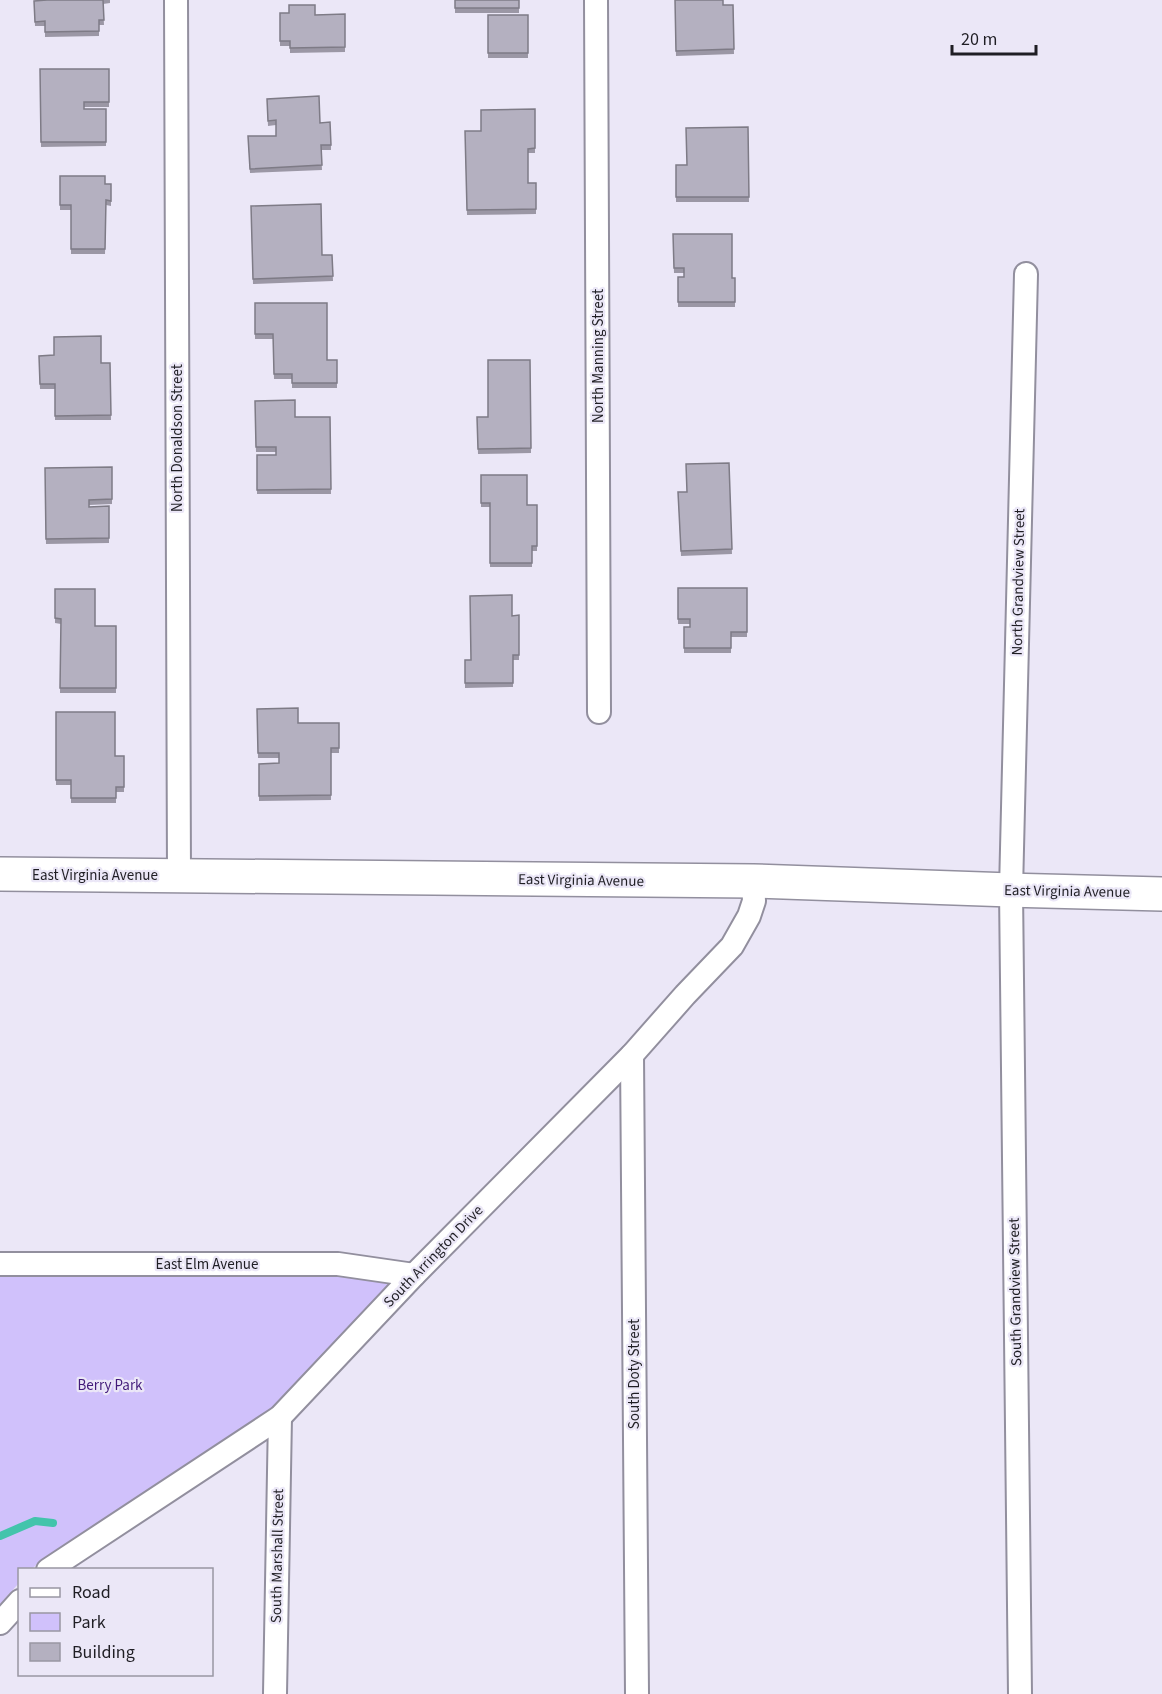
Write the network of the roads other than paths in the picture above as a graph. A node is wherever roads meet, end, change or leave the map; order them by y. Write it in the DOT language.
graph roads {
  1 [pos="176,0"];
  2 [pos="597,0"];
  3 [pos="1026,274"];
  4 [pos="599,712"];
  5 [pos="0,874"];
  6 [pos="179,875"];
  7 [pos="753,882"];
  8 [pos="1011,890"];
  9 [pos="1162,894"];
  10 [pos="632,1054"];
  11 [pos="0,1264"];
  12 [pos="414,1275"];
  13 [pos="280,1417"];
  14 [pos="50,1568"];
  15 [pos="18,1603"];
  16 [pos="0,1623"];
  17 [pos="274,1694"];
  18 [pos="636,1694"];
  19 [pos="1020,1694"];
  1 -- 6 [label="street, North Donaldson Street"];
  2 -- 4 [label="street, North Manning Street"];
  3 -- 8 [label="street, North Grandview Street"];
  5 -- 6 [label="street, East Virginia Avenue"];
  6 -- 7 [label="street, East Virginia Avenue"];
  7 -- 8 [label="street, East Virginia Avenue"];
  7 -- 10 [label="street, South Arrington Drive"];
  8 -- 9 [label="street, East Virginia Avenue"];
  8 -- 19 [label="street, South Grandview Street"];
  10 -- 12 [label="street, South Arrington Drive"];
  10 -- 18 [label="street, South Doty Street"];
  11 -- 12 [label="street, East Elm Avenue"];
  12 -- 13 [label="street, South Arrington Drive"];
  13 -- 14 [label="street, South Arrington Drive"];
  13 -- 17 [label="street, South Marshall Street"];
  15 -- 16 [label="street"];
}
